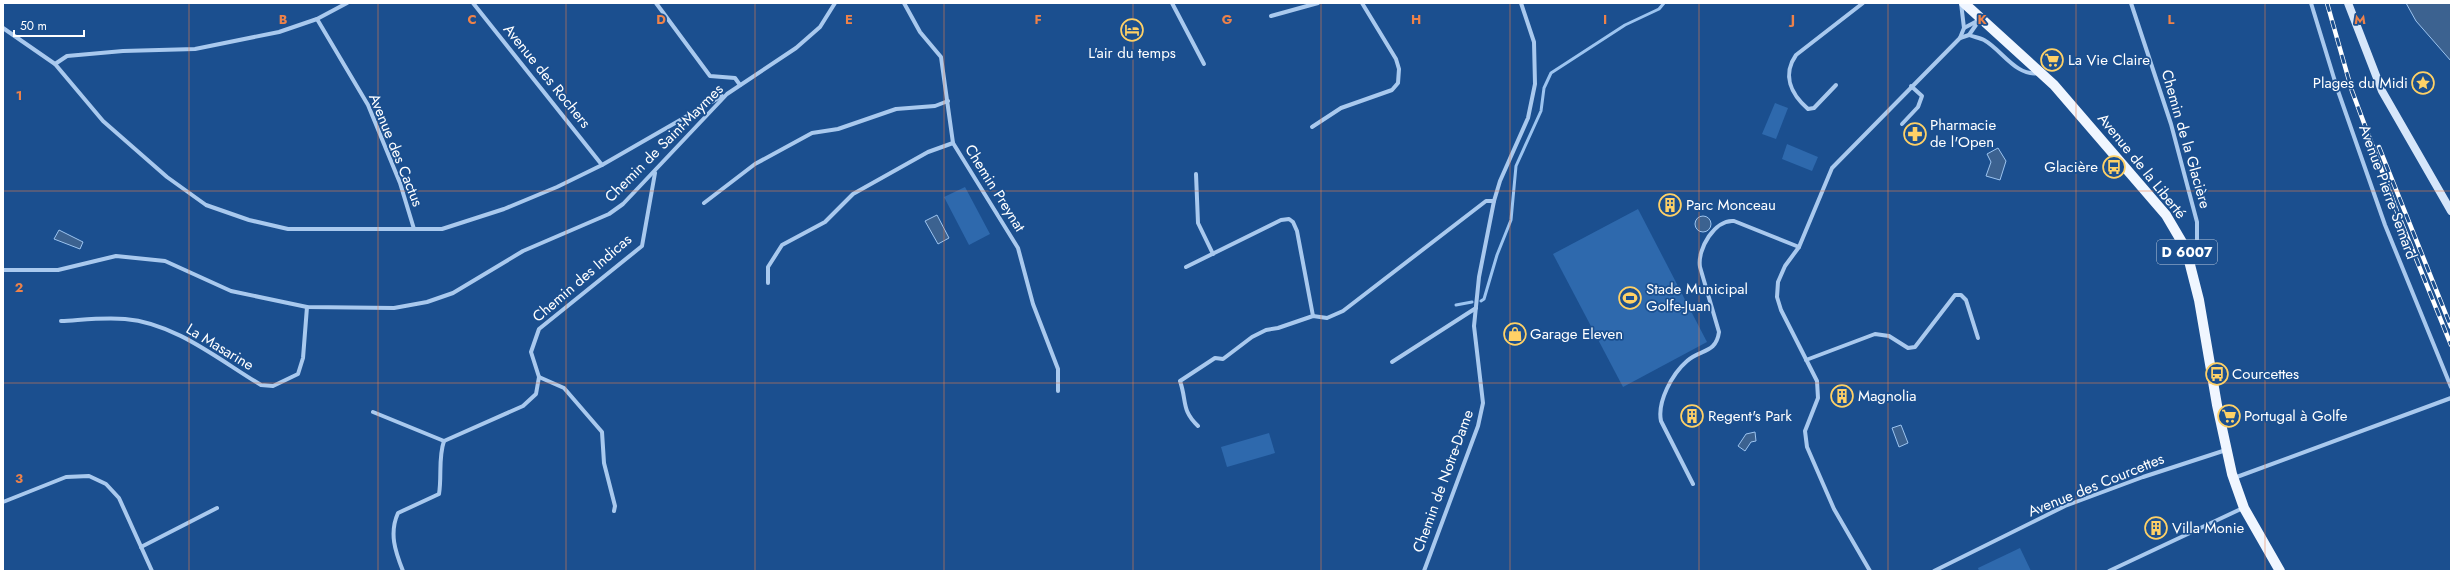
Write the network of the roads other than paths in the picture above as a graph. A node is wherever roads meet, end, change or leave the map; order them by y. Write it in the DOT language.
graph roads {
  1 [pos="347,3"];
  2 [pos="473,3"];
  3 [pos="656,3"];
  4 [pos="835,3"];
  5 [pos="904,3"];
  6 [pos="1172,3"];
  7 [pos="1318,3"];
  8 [pos="1362,3"];
  9 [pos="1521,3"];
  10 [pos="1863,3"];
  11 [pos="1961,3"];
  12 [pos="1964,3"];
  13 [pos="2131,3"];
  14 [pos="2311,3"];
  15 [pos="2348,3"];
  16 [pos="1271,16"];
  17 [pos="1981,18"];
  18 [pos="317,19"];
  19 [pos="3,28"];
  20 [pos="1964,28"];
  21 [pos="1969,35"];
  22 [pos="1960,38"];
  23 [pos="55,64"];
  24 [pos="1204,64"];
  25 [pos="2040,72"];
  26 [pos="740,85"];
  27 [pos="1836,86"];
  28 [pos="1911,86"];
  29 [pos="727,94"];
  30 [pos="948,101"];
  31 [pos="1902,124"];
  32 [pos="1312,127"];
  33 [pos="953,143"];
  34 [pos="602,165"];
  35 [pos="655,173"];
  36 [pos="1196,174"];
  37 [pos="1494,201"];
  38 [pos="704,203"];
  39 [pos="2451,211"];
  40 [pos="414,229"];
  41 [pos="1799,247"];
  42 [pos="1213,254"];
  43 [pos="2190,259"];
  44 [pos="1186,267"];
  45 [pos="3,270"];
  46 [pos="768,284"];
  47 [pos="307,307"];
  48 [pos="1476,308"];
  49 [pos="1313,316"];
  50 [pos="60,321"];
  51 [pos="1978,338"];
  52 [pos="1806,360"];
  53 [pos="1392,362"];
  54 [pos="539,377"];
  55 [pos="2451,387"];
  56 [pos="1058,391"];
  57 [pos="2451,398"];
  58 [pos="373,412"];
  59 [pos="1198,426"];
  60 [pos="444,441"];
  61 [pos="2226,450"];
  62 [pos="2233,478"];
  63 [pos="1693,484"];
  64 [pos="3,502"];
  65 [pos="217,508"];
  66 [pos="2244,508"];
  67 [pos="614,512"];
  68 [pos="141,548"];
  69 [pos="152,571"];
  70 [pos="403,571"];
  71 [pos="1424,571"];
  72 [pos="1870,571"];
  73 [pos="1934,571"];
  74 [pos="2109,571"];
  75 [pos="2280,571"];
  1 -- 18 [label="street"];
  2 -- 34 [label="street, Avenue des Rochers"];
  3 -- 26 [label="street"];
  4 -- 26 [label="street, Chemin de Saint-Maymes"];
  5 -- 30 [label="street, Chemin Preynat"];
  6 -- 24 [label="street"];
  7 -- 16 [label="street"];
  8 -- 32 [label="street"];
  9 -- 37 [label="street, Chemin de Notre-Dame"];
  10 -- 27 [label="street"];
  11 -- 20 [label="street"];
  12 -- 17 [label="main road, Avenue de la Liberté / D 6007"];
  13 -- 43 [label="street, Chemin de la Glacière"];
  14 -- 55 [label="street, Avenue Pierre Semard"];
  15 -- 39 [label="main road"];
  17 -- 20 [label="street"];
  17 -- 21 [label="street"];
  17 -- 25 [label="main road, Avenue de la Liberté / D 6007"];
  18 -- 23 [label="street"];
  18 -- 40 [label="street, Avenue des Cactus"];
  19 -- 23 [label="street"];
  20 -- 22 [label="street"];
  21 -- 22 [label="street"];
  21 -- 25 [label="street"];
  22 -- 28 [label="street"];
  23 -- 40 [label="street"];
  25 -- 43 [label="main road, Avenue de la Liberté / D 6007"];
  26 -- 29 [label="street, Chemin de Saint-Maymes"];
  28 -- 31 [label="street"];
  28 -- 41 [label="street"];
  29 -- 34 [label="street"];
  29 -- 35 [label="street, Chemin de Saint-Maymes"];
  30 -- 33 [label="street, Chemin Preynat"];
  30 -- 38 [label="street"];
  33 -- 46 [label="street"];
  33 -- 56 [label="street, Chemin Preynat"];
  34 -- 40 [label="street"];
  35 -- 47 [label="street, Chemin de Saint-Maymes"];
  35 -- 54 [label="street, Chemin des Indicas"];
  36 -- 42 [label="street"];
  37 -- 48 [label="street, Chemin de Notre-Dame"];
  37 -- 49 [label="street"];
  41 -- 52 [label="street"];
  41 -- 63 [label="street"];
  42 -- 44 [label="street"];
  42 -- 49 [label="street"];
  43 -- 61 [label="main road, Avenue de la Liberté / D 6007"];
  45 -- 47 [label="street, Chemin de Saint-Maymes"];
  47 -- 50 [label="street, La Masarine"];
  48 -- 53 [label="street"];
  48 -- 71 [label="street, Chemin de Notre-Dame"];
  49 -- 59 [label="street"];
  51 -- 52 [label="street"];
  52 -- 72 [label="street"];
  54 -- 60 [label="street"];
  54 -- 67 [label="street"];
  57 -- 62 [label="street"];
  58 -- 60 [label="street"];
  60 -- 70 [label="street"];
  61 -- 62 [label="main road, Avenue de la Liberté / D 6007"];
  61 -- 73 [label="street, Avenue des Courcettes"];
  62 -- 66 [label="main road, Avenue de la Liberté / D 6007"];
  64 -- 68 [label="street"];
  65 -- 68 [label="street"];
  66 -- 74 [label="street"];
  66 -- 75 [label="main road, Avenue de la Liberté / D 6007"];
  68 -- 69 [label="street"];
}
